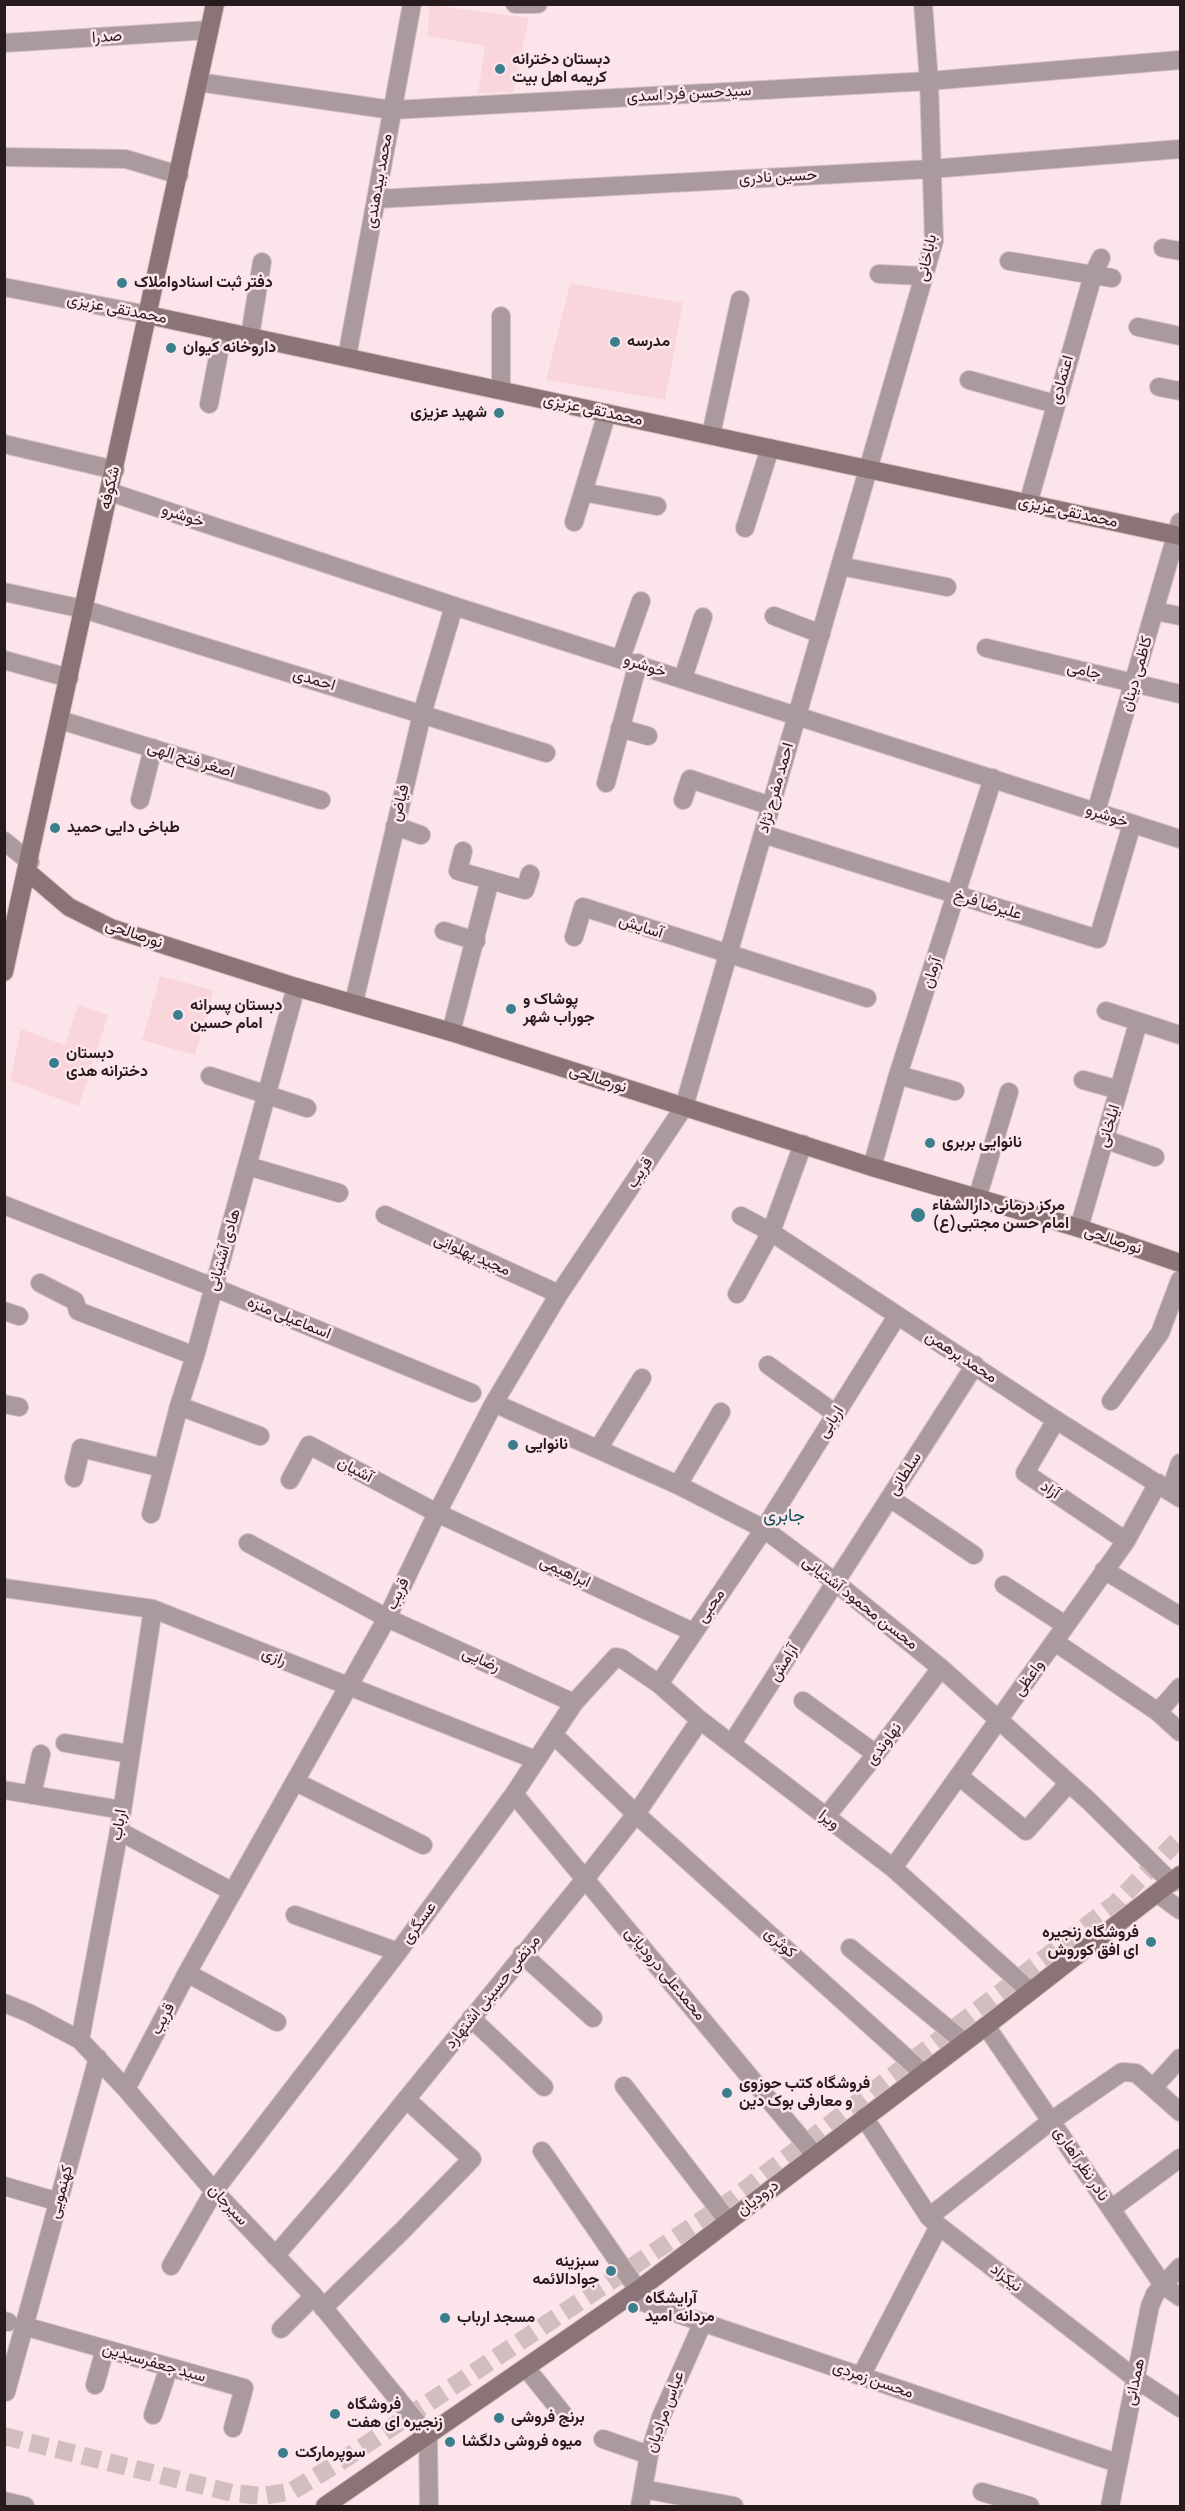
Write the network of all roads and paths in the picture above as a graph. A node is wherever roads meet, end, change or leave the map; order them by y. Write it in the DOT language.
graph roads {
  1 [pos="215,4"];
  2 [pos="412,4"];
  3 [pos="515,4"];
  4 [pos="538,4"];
  5 [pos="922,4"];
  6 [pos="209,30"];
  7 [pos="4,43"];
  8 [pos="1180,60"];
  9 [pos="928,81"];
  10 [pos="198,82"];
  11 [pos="392,110"];
  12 [pos="1180,149"];
  13 [pos="4,157"];
  14 [pos="932,169"];
  15 [pos="179,175"];
  16 [pos="376,199"];
  17 [pos="1009,261"];
  18 [pos="262,262"];
  19 [pos="1097,266"];
  20 [pos="879,274"];
  21 [pos="924,276"];
  22 [pos="1112,278"];
  23 [pos="4,287"];
  24 [pos="740,300"];
  25 [pos="148,315"];
  26 [pos="501,316"];
  27 [pos="1138,327"];
  28 [pos="223,331"];
  29 [pos="249,336"];
  30 [pos="1180,336"];
  31 [pos="347,357"];
  32 [pos="969,380"];
  33 [pos="1159,387"];
  34 [pos="501,390"];
  35 [pos="1180,391"];
  36 [pos="209,404"];
  37 [pos="1055,404"];
  38 [pos="607,413"];
  39 [pos="711,435"];
  40 [pos="4,444"];
  41 [pos="770,448"];
  42 [pos="868,469"];
  43 [pos="115,470"];
  44 [pos="110,492"];
  45 [pos="583,492"];
  46 [pos="1028,504"];
  47 [pos="657,506"];
  48 [pos="574,522"];
  49 [pos="745,528"];
  50 [pos="1180,531"];
  51 [pos="840,566"];
  52 [pos="947,587"];
  53 [pos="4,592"];
  54 [pos="641,601"];
  55 [pos="454,606"];
  56 [pos="83,609"];
  57 [pos="1155,611"];
  58 [pos="774,616"];
  59 [pos="1180,616"];
  60 [pos="703,617"];
  61 [pos="821,634"];
  62 [pos="986,648"];
  63 [pos="4,660"];
  64 [pos="630,661"];
  65 [pos="69,678"];
  66 [pos="683,678"];
  67 [pos="1134,682"];
  68 [pos="1180,694"];
  69 [pos="422,714"];
  70 [pos="797,715"];
  71 [pos="60,720"];
  72 [pos="620,728"];
  73 [pos="648,736"];
  74 [pos="153,748"];
  75 [pos="546,753"];
  76 [pos="993,778"];
  77 [pos="606,783"];
  78 [pos="321,800"];
  79 [pos="683,800"];
  80 [pos="140,801"];
  81 [pos="771,806"];
  82 [pos="1096,812"];
  83 [pos="1132,824"];
  84 [pos="395,826"];
  85 [pos="763,834"];
  86 [pos="421,835"];
  87 [pos="1180,839"];
  88 [pos="4,842"];
  89 [pos="463,851"];
  90 [pos="29,867"];
  91 [pos="490,880"];
  92 [pos="527,882"];
  93 [pos="955,895"];
  94 [pos="444,931"];
  95 [pos="574,936"];
  96 [pos="476,941"];
  97 [pos="728,955"];
  98 [pos="4,972"];
  99 [pos="296,987"];
  100 [pos="867,998"];
  101 [pos="354,1002"];
  102 [pos="1106,1011"];
  103 [pos="1138,1023"];
  104 [pos="451,1032"];
  105 [pos="1180,1035"];
  106 [pos="898,1075"];
  107 [pos="210,1077"];
  108 [pos="1083,1080"];
  109 [pos="1119,1090"];
  110 [pos="955,1091"];
  111 [pos="1009,1092"];
  112 [pos="268,1095"];
  113 [pos="684,1107"];
  114 [pos="307,1108"];
  115 [pos="1104,1139"];
  116 [pos="803,1144"];
  117 [pos="1155,1156"];
  118 [pos="248,1166"];
  119 [pos="872,1167"];
  120 [pos="339,1194"];
  121 [pos="977,1199"];
  122 [pos="4,1205"];
  123 [pos="385,1215"];
  124 [pos="741,1216"];
  125 [pos="1079,1228"];
  126 [pos="771,1232"];
  127 [pos="1180,1263"];
  128 [pos="1180,1280"];
  129 [pos="40,1282"];
  130 [pos="213,1287"];
  131 [pos="559,1294"];
  132 [pos="737,1294"];
  133 [pos="897,1316"];
  134 [pos="195,1356"];
  135 [pos="768,1365"];
  136 [pos="975,1365"];
  137 [pos="642,1378"];
  138 [pos="472,1393"];
  139 [pos="1111,1401"];
  140 [pos="494,1403"];
  141 [pos="179,1406"];
  142 [pos="721,1412"];
  143 [pos="836,1413"];
  144 [pos="1056,1420"];
  145 [pos="260,1437"];
  146 [pos="598,1449"];
  147 [pos="1180,1463"];
  148 [pos="162,1468"];
  149 [pos="74,1478"];
  150 [pos="290,1480"];
  151 [pos="678,1485"];
  152 [pos="1170,1491"];
  153 [pos="890,1498"];
  154 [pos="437,1513"];
  155 [pos="151,1514"];
  156 [pos="764,1529"];
  157 [pos="1126,1541"];
  158 [pos="248,1544"];
  159 [pos="974,1555"];
  160 [pos="1104,1570"];
  161 [pos="835,1582"];
  162 [pos="1004,1585"];
  163 [pos="4,1588"];
  164 [pos="153,1609"];
  165 [pos="1180,1614"];
  166 [pos="387,1618"];
  167 [pos="1065,1625"];
  168 [pos="693,1632"];
  169 [pos="1055,1642"];
  170 [pos="621,1658"];
  171 [pos="940,1668"];
  172 [pos="659,1684"];
  173 [pos="348,1687"];
  174 [pos="1180,1688"];
  175 [pos="803,1701"];
  176 [pos="574,1703"];
  177 [pos="1158,1712"];
  178 [pos="700,1720"];
  179 [pos="998,1720"];
  180 [pos="1180,1732"];
  181 [pos="560,1741"];
  182 [pos="65,1743"];
  183 [pos="732,1743"];
  184 [pos="41,1754"];
  185 [pos="130,1754"];
  186 [pos="876,1754"];
  187 [pos="536,1760"];
  188 [pos="960,1777"];
  189 [pos="296,1782"];
  190 [pos="1068,1784"];
  191 [pos="4,1790"];
  192 [pos="514,1794"];
  193 [pos="32,1795"];
  194 [pos="122,1810"];
  195 [pos="636,1814"];
  196 [pos="825,1818"];
  197 [pos="119,1831"];
  198 [pos="423,1845"];
  199 [pos="893,1868"];
  200 [pos="585,1879"];
  201 [pos="1170,1884"];
  202 [pos="233,1892"];
  203 [pos="1180,1910"];
  204 [pos="295,1915"];
  205 [pos="850,1948"];
  206 [pos="398,1952"];
  207 [pos="522,1954"];
  208 [pos="188,1973"];
  209 [pos="1030,1991"];
  210 [pos="4,2003"];
  211 [pos="471,2018"];
  212 [pos="593,2018"];
  213 [pos="277,2022"];
  214 [pos="986,2026"];
  215 [pos="80,2040"];
  216 [pos="964,2042"];
  217 [pos="98,2058"];
  218 [pos="1180,2058"];
  219 [pos="923,2073"];
  220 [pos="624,2086"];
  221 [pos="544,2087"];
  222 [pos="1153,2088"];
  223 [pos="126,2089"];
  224 [pos="406,2099"];
  225 [pos="1180,2112"];
  226 [pos="864,2117"];
  227 [pos="1051,2121"];
  228 [pos="542,2151"];
  229 [pos="815,2155"];
  230 [pos="1180,2158"];
  231 [pos="4,2186"];
  232 [pos="214,2191"];
  233 [pos="59,2202"];
  234 [pos="1111,2209"];
  235 [pos="728,2221"];
  236 [pos="934,2222"];
  237 [pos="275,2256"];
  238 [pos="171,2266"];
  239 [pos="1180,2267"];
  240 [pos="1163,2285"];
  241 [pos="633,2293"];
  242 [pos="1180,2297"];
  243 [pos="318,2302"];
  244 [pos="703,2322"];
  245 [pos="12,2323"];
  246 [pos="281,2329"];
  247 [pos="105,2349"];
  248 [pos="169,2367"];
  249 [pos="526,2368"];
  250 [pos="861,2376"];
  251 [pos="1136,2379"];
  252 [pos="95,2385"];
  253 [pos="6,2392"];
  254 [pos="1180,2408"];
  255 [pos="153,2415"];
  256 [pos="564,2415"];
  257 [pos="232,2428"];
  258 [pos="428,2436"];
  259 [pos="603,2439"];
  260 [pos="649,2455"];
  261 [pos="1117,2463"];
  262 [pos="982,2492"];
  263 [pos="641,2498"];
  264 [pos="4,2501"];
  265 [pos="25,2506"];
  266 [pos="325,2506"];
  267 [pos="429,2506"];
  268 [pos="734,2506"];
  269 [pos="1030,2506"];
  270 [pos="1110,2506"];
  1 -- 6 [label="main road, شکوفه"];
  2 -- 11 [label="street, محمد بیدهندی"];
  3 -- 4 [label="street"];
  5 -- 9 [label="street, باباخانی"];
  6 -- 7 [label="street, صدرا"];
  6 -- 10 [label="main road, شکوفه"];
  8 -- 9 [label="street, سیدحسن فرد اسدی"];
  9 -- 11 [label="street, سیدحسن فرد اسدی"];
  9 -- 14 [label="street, باباخانی"];
  10 -- 11 [label="street, سیدحسن فرد اسدی"];
  10 -- 15 [label="main road, شکوفه"];
  11 -- 16 [label="street, محمد بیدهندی"];
  12 -- 14 [label="street, حسین نادری"];
  13 -- 15 [label="street"];
  14 -- 16 [label="street, حسین نادری"];
  14 -- 21 [label="street, باباخانی"];
  15 -- 25 [label="main road, شکوفه"];
  16 -- 31 [label="street, محمد بیدهندی"];
  17 -- 19 [label="street"];
  18 -- 29 [label="street"];
  19 -- 22 [label="street"];
  19 -- 37 [label="street, اعتمادی"];
  20 -- 21 [label="street"];
  21 -- 42 [label="street, باباخانی"];
  23 -- 25 [label="street, محمدتقی عزیزی"];
  24 -- 39 [label="street"];
  25 -- 28 [label="main road, محمدتقی عزیزی"];
  25 -- 43 [label="main road, شکوفه"];
  26 -- 34 [label="street"];
  27 -- 30 [label="street"];
  28 -- 29 [label="main road, محمدتقی عزیزی"];
  28 -- 36 [label="street"];
  29 -- 31 [label="main road, محمدتقی عزیزی"];
  31 -- 34 [label="main road, محمدتقی عزیزی"];
  32 -- 37 [label="street"];
  33 -- 35 [label="street"];
  34 -- 38 [label="main road, محمدتقی عزیزی"];
  37 -- 46 [label="street, اعتمادی"];
  38 -- 39 [label="main road, محمدتقی عزیزی"];
  38 -- 45 [label="street"];
  39 -- 41 [label="main road, محمدتقی عزیزی"];
  40 -- 43 [label="street"];
  41 -- 42 [label="main road, محمدتقی عزیزی"];
  41 -- 49 [label="street"];
  42 -- 46 [label="main road, محمدتقی عزیزی"];
  42 -- 51 [label="street, احمد مفرح نژاد"];
  43 -- 44 [label="main road, شکوفه"];
  44 -- 55 [label="street, خوشرو"];
  44 -- 56 [label="main road, شکوفه"];
  45 -- 47 [label="street"];
  45 -- 48 [label="street"];
  46 -- 50 [label="main road, محمدتقی عزیزی"];
  50 -- 57 [label="street, کاظمی دینان"];
  51 -- 52 [label="street"];
  51 -- 61 [label="street, احمد مفرح نژاد"];
  53 -- 56 [label="street, احمدی"];
  54 -- 64 [label="street"];
  55 -- 64 [label="street, خوشرو"];
  55 -- 69 [label="street, فیاض"];
  56 -- 65 [label="main road, شکوفه"];
  56 -- 69 [label="street, احمدی"];
  57 -- 59 [label="street"];
  57 -- 67 [label="street, کاظمی دینان"];
  58 -- 61 [label="street"];
  60 -- 66 [label="street"];
  61 -- 70 [label="street, احمد مفرح نژاد"];
  62 -- 67 [label="street, جامی"];
  63 -- 65 [label="street"];
  64 -- 66 [label="street, خوشرو"];
  64 -- 72 [label="street"];
  65 -- 71 [label="main road, شکوفه"];
  66 -- 70 [label="street, خوشرو"];
  67 -- 68 [label="street, جامی"];
  67 -- 82 [label="street, کاظمی دینان"];
  69 -- 75 [label="street, احمدی"];
  69 -- 84 [label="street, فیاض"];
  70 -- 76 [label="street, خوشرو"];
  70 -- 81 [label="street, احمد مفرح نژاد"];
  71 -- 74 [label="street, اصغر فتح الهی"];
  71 -- 90 [label="main road, شکوفه"];
  72 -- 73 [label="street"];
  72 -- 77 [label="street"];
  74 -- 78 [label="street, اصغر فتح الهی"];
  74 -- 80 [label="street"];
  76 -- 82 [label="street, خوشرو"];
  76 -- 93 [label="street, آرمان"];
  79 -- 81 [label="street"];
  81 -- 85 [label="street, احمد مفرح نژاد"];
  82 -- 83 [label="street, خوشرو"];
  83 -- 87 [label="street, خوشرو"];
  83 -- 93 [label="street, علیرضا فرخ"];
  84 -- 86 [label="street"];
  84 -- 101 [label="street, فیاض"];
  85 -- 93 [label="street, علیرضا فرخ"];
  85 -- 97 [label="street, احمد مفرح نژاد"];
  88 -- 90 [label="street"];
  89 -- 91 [label="street"];
  90 -- 98 [label="main road, شکوفه"];
  90 -- 99 [label="main road, نورصالحی"];
  91 -- 92 [label="street"];
  91 -- 96 [label="street"];
  93 -- 106 [label="street, آرمان"];
  94 -- 96 [label="street"];
  95 -- 97 [label="street, آسایش"];
  96 -- 104 [label="street"];
  97 -- 100 [label="street"];
  97 -- 113 [label="street, احمد مفرح نژاد"];
  99 -- 101 [label="main road, نورصالحی"];
  99 -- 112 [label="street, هادی آشتیانی"];
  101 -- 104 [label="main road, نورصالحی"];
  102 -- 103 [label="street"];
  103 -- 105 [label="street"];
  103 -- 109 [label="street, ایلخانی"];
  104 -- 113 [label="main road, نورصالحی"];
  106 -- 110 [label="street"];
  106 -- 119 [label="street, آرمان"];
  107 -- 112 [label="street"];
  108 -- 109 [label="street"];
  109 -- 115 [label="street, ایلخانی"];
  111 -- 121 [label="street"];
  112 -- 114 [label="street"];
  112 -- 118 [label="street, هادی آشتیانی"];
  113 -- 116 [label="main road, نورصالحی"];
  113 -- 131 [label="street, قریب"];
  115 -- 117 [label="street"];
  115 -- 125 [label="street, ایلخانی"];
  116 -- 119 [label="main road, نورصالحی"];
  116 -- 126 [label="street"];
  118 -- 120 [label="street"];
  118 -- 130 [label="street, هادی آشتیانی"];
  119 -- 121 [label="main road, نورصالحی"];
  121 -- 125 [label="main road, نورصالحی"];
  122 -- 130 [label="street, اسماعیلی منزه"];
  123 -- 131 [label="street, مجید پهلوانی"];
  124 -- 126 [label="street, محمد برهمن"];
  125 -- 127 [label="main road, نورصالحی"];
  126 -- 132 [label="street"];
  126 -- 133 [label="street, محمد برهمن"];
  128 -- 139 [label="street"];
  129 -- 134 [label="street"];
  130 -- 134 [label="street, هادی آشتیانی"];
  130 -- 138 [label="street, اسماعیلی منزه"];
  131 -- 140 [label="street, قریب"];
  133 -- 136 [label="street, محمد برهمن"];
  133 -- 143 [label="street, اربابی"];
  134 -- 141 [label="street, هادی آشتیانی"];
  135 -- 143 [label="street"];
  136 -- 144 [label="street, محمد برهمن"];
  136 -- 153 [label="street, سلطانی"];
  137 -- 146 [label="street"];
  140 -- 146 [label="street, محسن محمود آشتیانی"];
  140 -- 154 [label="street, قریب"];
  141 -- 145 [label="street"];
  141 -- 148 [label="street, هادی آشتیانی"];
  142 -- 151 [label="street"];
  143 -- 156 [label="street, اربابی"];
  144 -- 152 [label="street, محمد برهمن"];
  144 -- 157 [label="street, آزاد"];
  146 -- 151 [label="street, محسن محمود آشتیانی"];
  147 -- 152 [label="street, واعظی"];
  148 -- 149 [label="street"];
  148 -- 155 [label="street, هادی آشتیانی"];
  150 -- 154 [label="street, آشیان"];
  151 -- 156 [label="street, محسن محمود آشتیانی"];
  152 -- 157 [label="street, واعظی"];
  153 -- 159 [label="street"];
  153 -- 161 [label="street, سلطانی"];
  154 -- 166 [label="street, قریب"];
  154 -- 168 [label="street, ابراهیمی"];
  156 -- 161 [label="street, محسن محمود آشتیانی"];
  156 -- 168 [label="street, محبی"];
  157 -- 160 [label="street, واعظی"];
  158 -- 166 [label="street, رضایی"];
  160 -- 165 [label="street"];
  160 -- 167 [label="street, واعظی"];
  161 -- 171 [label="street, محسن محمود آشتیانی"];
  161 -- 183 [label="street, آرامش"];
  162 -- 167 [label="street"];
  163 -- 164 [label="street, رازی"];
  164 -- 173 [label="street, رازی"];
  164 -- 185 [label="street, ارباب"];
  166 -- 173 [label="street, قریب"];
  166 -- 176 [label="street, رضایی"];
  167 -- 169 [label="street, واعظی"];
  168 -- 172 [label="street, محبی"];
  169 -- 177 [label="street"];
  169 -- 179 [label="street, واعظی"];
  170 -- 172 [label="street, ویرا"];
  170 -- 176 [label="street, عسگری"];
  171 -- 179 [label="street, محسن محمود آشتیانی"];
  171 -- 186 [label="street, نهاوندی"];
  172 -- 178 [label="street, ویرا"];
  173 -- 187 [label="street, رازی"];
  173 -- 189 [label="street, قریب"];
  174 -- 177 [label="street"];
  175 -- 186 [label="street"];
  176 -- 187 [label="street, عسگری"];
  177 -- 180 [label="street"];
  178 -- 183 [label="street, ویرا"];
  178 -- 195 [label="street, مرتضی حسینی اشتهارد"];
  179 -- 188 [label="street, واعظی"];
  179 -- 190 [label="street, محسن محمود آشتیانی"];
  181 -- 195 [label="street, کوثری"];
  182 -- 185 [label="street"];
  183 -- 196 [label="street, ویرا"];
  184 -- 193 [label="street"];
  185 -- 194 [label="street, ارباب"];
  186 -- 196 [label="street, نهاوندی"];
  187 -- 192 [label="street, عسگری"];
  188 -- 190 [label="street"];
  188 -- 199 [label="street, واعظی"];
  189 -- 198 [label="street"];
  189 -- 202 [label="street, قریب"];
  190 -- 201 [label="street, محسن محمود آشتیانی"];
  191 -- 193 [label="street"];
  192 -- 200 [label="street, محمدعلی درودیانی"];
  192 -- 206 [label="street, عسگری"];
  193 -- 194 [label="street"];
  194 -- 197 [label="street, ارباب"];
  195 -- 200 [label="street, مرتضی حسینی اشتهارد"];
  195 -- 219 [label="street, کوثری"];
  196 -- 199 [label="street, ویرا"];
  197 -- 202 [label="street"];
  197 -- 215 [label="street, ارباب"];
  199 -- 209 [label="street, ویرا"];
  200 -- 207 [label="street, مرتضی حسینی اشتهارد"];
  200 -- 229 [label="street, محمدعلی درودیانی"];
  201 -- 203 [label="street, محسن محمود آشتیانی"];
  201 -- 209 [label="main road, درودیان"];
  202 -- 208 [label="street, قریب"];
  204 -- 206 [label="street"];
  205 -- 216 [label="street"];
  206 -- 232 [label="street, عسگری"];
  207 -- 211 [label="street, مرتضی حسینی اشتهارد"];
  207 -- 212 [label="street"];
  208 -- 213 [label="street"];
  208 -- 223 [label="street, قریب"];
  209 -- 214 [label="main road, درودیان"];
  210 -- 215 [label="street, سیرجان"];
  211 -- 221 [label="street"];
  211 -- 224 [label="street, مرتضی حسینی اشتهارد"];
  214 -- 216 [label="main road, درودیان"];
  214 -- 227 [label="street, نادر نظر آهاری"];
  215 -- 217 [label="street, سیرجان"];
  216 -- 219 [label="main road, درودیان"];
  217 -- 223 [label="street, سیرجان"];
  217 -- 233 [label="street, کهنمویی"];
  218 -- 222 [label="street"];
  219 -- 226 [label="main road, درودیان"];
  220 -- 235 [label="street"];
  222 -- 225 [label="street"];
  222 -- 227 [label="street"];
  223 -- 232 [label="street, سیرجان"];
  224 -- 237 [label="street, مرتضی حسینی اشتهارد"];
  224 -- 243 [label="street"];
  226 -- 229 [label="main road, درودیان"];
  226 -- 236 [label="street, نیکزاد"];
  227 -- 234 [label="street, نادر نظر آهاری"];
  227 -- 236 [label="street"];
  228 -- 241 [label="street"];
  229 -- 235 [label="main road, درودیان"];
  230 -- 234 [label="street"];
  231 -- 233 [label="street"];
  232 -- 237 [label="street, سیرجان"];
  232 -- 238 [label="street, عسگری"];
  233 -- 245 [label="street, کهنمویی"];
  234 -- 240 [label="street, نادر نظر آهاری"];
  235 -- 241 [label="main road, درودیان"];
  236 -- 250 [label="street"];
  236 -- 251 [label="street, نیکزاد"];
  237 -- 243 [label="street, سیرجان"];
  239 -- 240 [label="street, همدانی"];
  240 -- 242 [label="street, نادر نظر آهاری"];
  240 -- 251 [label="street, همدانی"];
  241 -- 244 [label="street, محسن زمردی"];
  241 -- 249 [label="main road, درودیان"];
  243 -- 246 [label="street"];
  243 -- 258 [label="street, سیرجان"];
  244 -- 250 [label="street, محسن زمردی"];
  244 -- 260 [label="street, عباس مرادیان"];
  245 -- 247 [label="street, سید جعفرسیدین"];
  245 -- 253 [label="street, کهنمویی"];
  247 -- 248 [label="street, سید جعفرسیدین"];
  247 -- 252 [label="street"];
  248 -- 255 [label="street"];
  248 -- 257 [label="street, سید جعفرسیدین"];
  249 -- 256 [label="street"];
  249 -- 258 [label="main road, درودیان"];
  250 -- 261 [label="street, محسن زمردی"];
  251 -- 254 [label="street, نیکزاد"];
  251 -- 261 [label="street, همدانی"];
  258 -- 266 [label="main road, درودیان"];
  258 -- 267 [label="street"];
  259 -- 260 [label="street"];
  260 -- 263 [label="street, عباس مرادیان"];
  261 -- 270 [label="street, همدانی"];
  262 -- 269 [label="street"];
  263 -- 268 [label="street"];
  264 -- 265 [label="street"];
}
